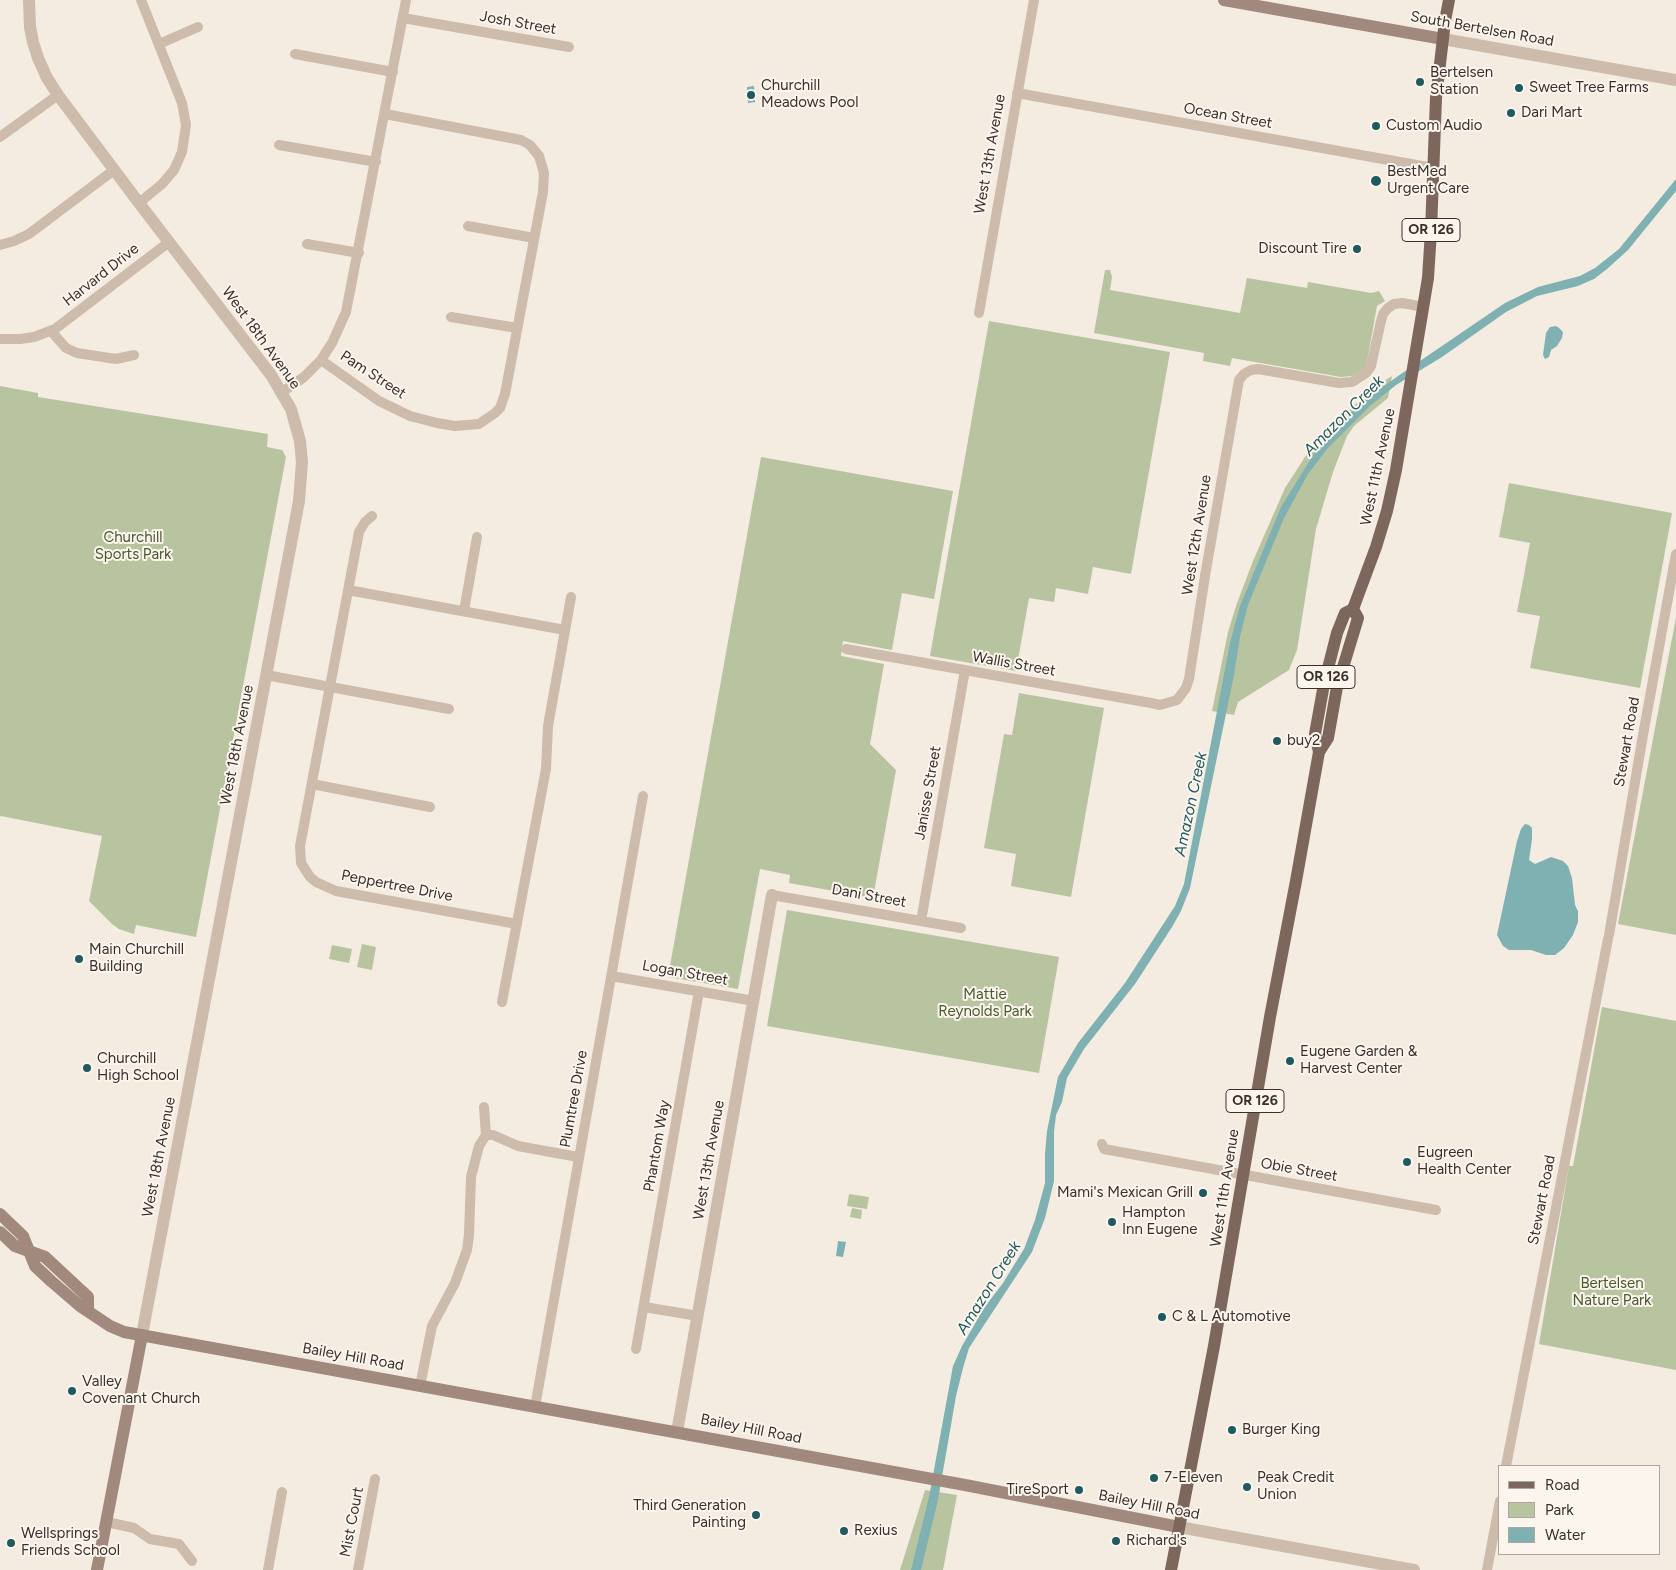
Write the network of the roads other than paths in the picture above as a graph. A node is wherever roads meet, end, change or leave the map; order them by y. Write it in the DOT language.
graph roads {
  1 [pos="29,0"];
  2 [pos="141,0"];
  3 [pos="406,0"];
  4 [pos="1034,0"];
  5 [pos="1224,0"];
  6 [pos="1448,0"];
  7 [pos="403,18"];
  8 [pos="198,27"];
  9 [pos="1444,39"];
  10 [pos="159,44"];
  11 [pos="569,47"];
  12 [pos="295,54"];
  13 [pos="393,72"];
  14 [pos="1676,80"];
  15 [pos="1018,93"];
  16 [pos="58,95"];
  17 [pos="385,114"];
  18 [pos="0,137"];
  19 [pos="279,145"];
  20 [pos="376,162"];
  21 [pos="1433,168"];
  22 [pos="114,170"];
  23 [pos="139,203"];
  24 [pos="468,226"];
  25 [pos="534,238"];
  26 [pos="169,242"];
  27 [pos="307,244"];
  28 [pos="0,245"];
  29 [pos="359,253"];
  30 [pos="1424,306"];
  31 [pos="979,313"];
  32 [pos="451,317"];
  33 [pos="517,328"];
  34 [pos="51,331"];
  35 [pos="0,339"];
  36 [pos="134,355"];
  37 [pos="321,360"];
  38 [pos="282,392"];
  39 [pos="372,516"];
  40 [pos="477,537"];
  41 [pos="1676,554"];
  42 [pos="348,590"];
  43 [pos="571,597"];
  44 [pos="464,610"];
  45 [pos="565,630"];
  46 [pos="846,649"];
  47 [pos="965,670"];
  48 [pos="266,674"];
  49 [pos="330,686"];
  50 [pos="1177,700"];
  51 [pos="449,709"];
  52 [pos="312,784"];
  53 [pos="643,796"];
  54 [pos="430,807"];
  55 [pos="772,895"];
  56 [pos="921,921"];
  57 [pos="516,924"];
  58 [pos="961,928"];
  59 [pos="611,976"];
  60 [pos="699,991"];
  61 [pos="754,1001"];
  62 [pos="502,1002"];
  63 [pos="484,1107"];
  64 [pos="486,1135"];
  65 [pos="1102,1144"];
  66 [pos="578,1157"];
  67 [pos="1244,1176"];
  68 [pos="1436,1210"];
  69 [pos="0,1214"];
  70 [pos="0,1232"];
  71 [pos="28,1251"];
  72 [pos="644,1306"];
  73 [pos="698,1316"];
  74 [pos="142,1335"];
  75 [pos="636,1349"];
  76 [pos="420,1386"];
  77 [pos="535,1407"];
  78 [pos="677,1432"];
  79 [pos="1506,1465"];
  80 [pos="375,1479"];
  81 [pos="282,1492"];
  82 [pos="1498,1512"];
  83 [pos="106,1522"];
  84 [pos="1179,1528"];
  85 [pos="192,1561"];
  86 [pos="98,1570"];
  87 [pos="268,1570"];
  88 [pos="358,1570"];
  89 [pos="1171,1570"];
  90 [pos="1414,1570"];
  91 [pos="1487,1570"];
  1 -- 16 [label="street, West 18th Avenue"];
  2 -- 10 [label="street"];
  3 -- 7 [label="street"];
  4 -- 15 [label="street, West 13th Avenue"];
  5 -- 9 [label="main road, South Bertelsen Road"];
  6 -- 9 [label="main road, West 11th Avenue / OR 126"];
  7 -- 11 [label="street, Josh Street"];
  7 -- 13 [label="street"];
  8 -- 10 [label="street"];
  9 -- 14 [label="street, South Bertelsen Road"];
  9 -- 21 [label="main road, West 11th Avenue / OR 126"];
  10 -- 23 [label="street"];
  12 -- 13 [label="street"];
  13 -- 17 [label="street"];
  15 -- 21 [label="street, Ocean Street"];
  15 -- 31 [label="street, West 13th Avenue"];
  16 -- 18 [label="street"];
  16 -- 22 [label="street, West 18th Avenue"];
  17 -- 20 [label="street"];
  17 -- 25 [label="street, Pam Street"];
  19 -- 20 [label="street"];
  20 -- 29 [label="street"];
  21 -- 30 [label="main road, West 11th Avenue / OR 126"];
  22 -- 23 [label="street, West 18th Avenue"];
  22 -- 28 [label="street"];
  23 -- 26 [label="street, West 18th Avenue"];
  24 -- 25 [label="street"];
  25 -- 33 [label="street, Pam Street"];
  26 -- 34 [label="street, Harvard Drive"];
  26 -- 38 [label="street, West 18th Avenue"];
  27 -- 29 [label="street"];
  29 -- 37 [label="street"];
  30 -- 50 [label="street, West 12th Avenue"];
  30 -- 67 [label="main road, West 11th Avenue / OR 126"];
  32 -- 33 [label="street"];
  33 -- 37 [label="street, Pam Street"];
  34 -- 35 [label="street, Harvard Drive"];
  34 -- 36 [label="street"];
  37 -- 38 [label="street"];
  38 -- 48 [label="street, West 18th Avenue"];
  39 -- 42 [label="street, Peppertree Drive"];
  40 -- 44 [label="street"];
  41 -- 79 [label="street, Stewart Road"];
  42 -- 44 [label="street"];
  42 -- 49 [label="street, Peppertree Drive"];
  43 -- 45 [label="street"];
  44 -- 45 [label="street"];
  45 -- 57 [label="street"];
  46 -- 47 [label="street, Wallis Street"];
  47 -- 50 [label="street, Wallis Street"];
  47 -- 56 [label="street, Janisse Street"];
  48 -- 49 [label="street"];
  48 -- 74 [label="street, West 18th Avenue"];
  49 -- 51 [label="street"];
  49 -- 52 [label="street, Peppertree Drive"];
  52 -- 54 [label="street"];
  52 -- 57 [label="street, Peppertree Drive"];
  53 -- 59 [label="street, Plumtree Drive"];
  55 -- 56 [label="street, Dani Street"];
  55 -- 61 [label="street, West 13th Avenue"];
  56 -- 58 [label="street, Dani Street"];
  57 -- 62 [label="street"];
  59 -- 60 [label="street, Logan Street"];
  59 -- 66 [label="street, Plumtree Drive"];
  60 -- 61 [label="street, Logan Street"];
  60 -- 72 [label="street, Phantom Way"];
  61 -- 73 [label="street, West 13th Avenue"];
  63 -- 64 [label="street"];
  64 -- 66 [label="street"];
  64 -- 76 [label="street"];
  65 -- 67 [label="street, Obie Street"];
  66 -- 77 [label="street, Plumtree Drive"];
  67 -- 68 [label="street, Obie Street"];
  67 -- 84 [label="main road, West 11th Avenue / OR 126"];
  69 -- 71 [label="main road"];
  70 -- 71 [label="main road, Bailey Hill Road"];
  71 -- 74 [label="main road, Bailey Hill Road"];
  72 -- 73 [label="street"];
  72 -- 75 [label="street, Phantom Way"];
  73 -- 78 [label="street, West 13th Avenue"];
  74 -- 76 [label="main road, Bailey Hill Road"];
  74 -- 83 [label="main road, West 18th Avenue"];
  76 -- 77 [label="main road, Bailey Hill Road"];
  77 -- 78 [label="main road, Bailey Hill Road"];
  78 -- 84 [label="main road, Bailey Hill Road"];
  80 -- 88 [label="street, Mist Court"];
  81 -- 87 [label="street"];
  82 -- 91 [label="street"];
  83 -- 85 [label="street"];
  83 -- 86 [label="main road, West 18th Avenue"];
  84 -- 89 [label="main road, West 11th Avenue / OR 126"];
  84 -- 90 [label="street, Bailey Hill Road"];
}
